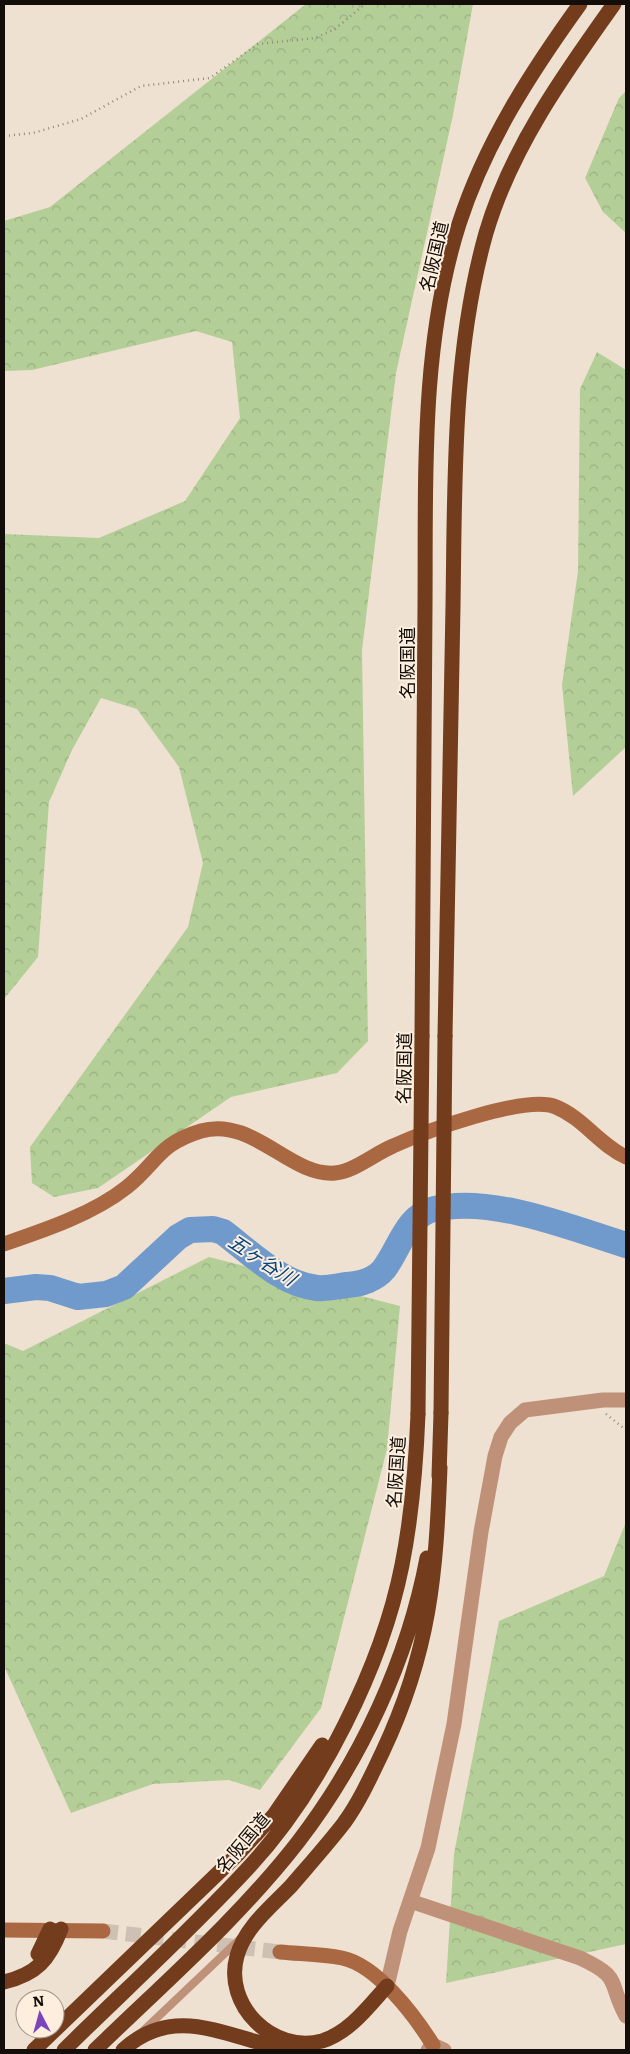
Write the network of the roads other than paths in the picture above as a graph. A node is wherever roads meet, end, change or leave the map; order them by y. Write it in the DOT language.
graph roads {
  1 [pos="580,4"];
  2 [pos="614,4"];
  3 [pos="626,1157"];
  4 [pos="4,1244"];
  5 [pos="626,1400"];
  6 [pos="440,1467"];
  7 [pos="410,1520"];
  8 [pos="410,1901"];
  9 [pos="252,1927"];
  10 [pos="55,1929"];
  11 [pos="4,1930"];
  12 [pos="103,1931"];
  13 [pos="280,1952"];
  14 [pos="4,1971"];
  15 [pos="4,1982"];
  16 [pos="389,1990"];
  17 [pos="626,2016"];
  18 [pos="125,2048"];
  19 [pos="435,2048"];
  20 [pos="34,2050"];
  21 [pos="64,2050"];
  22 [pos="95,2050"];
  23 [pos="290,2050"];
  24 [pos="310,2050"];
  1 -- 7 [label="highway, 名阪国道, bridge"];
  2 -- 6 [label="highway, bridge"];
  3 -- 4 [label="main road"];
  5 -- 8 [label="street"];
  6 -- 9 [label="highway"];
  6 -- 22 [label="highway"];
  7 -- 20 [label="highway"];
  7 -- 21 [label="highway, 名阪国道"];
  8 -- 16 [label="street"];
  8 -- 17 [label="street"];
  9 -- 16 [label="highway"];
  9 -- 18 [label="lane"];
  10 -- 11 [label="main road"];
  10 -- 12 [label="main road"];
  10 -- 14 [label="highway"];
  10 -- 15 [label="highway"];
  13 -- 16 [label="main road"];
  16 -- 19 [label="main road"];
  16 -- 24 [label="highway"];
  18 -- 23 [label="highway"];
}
